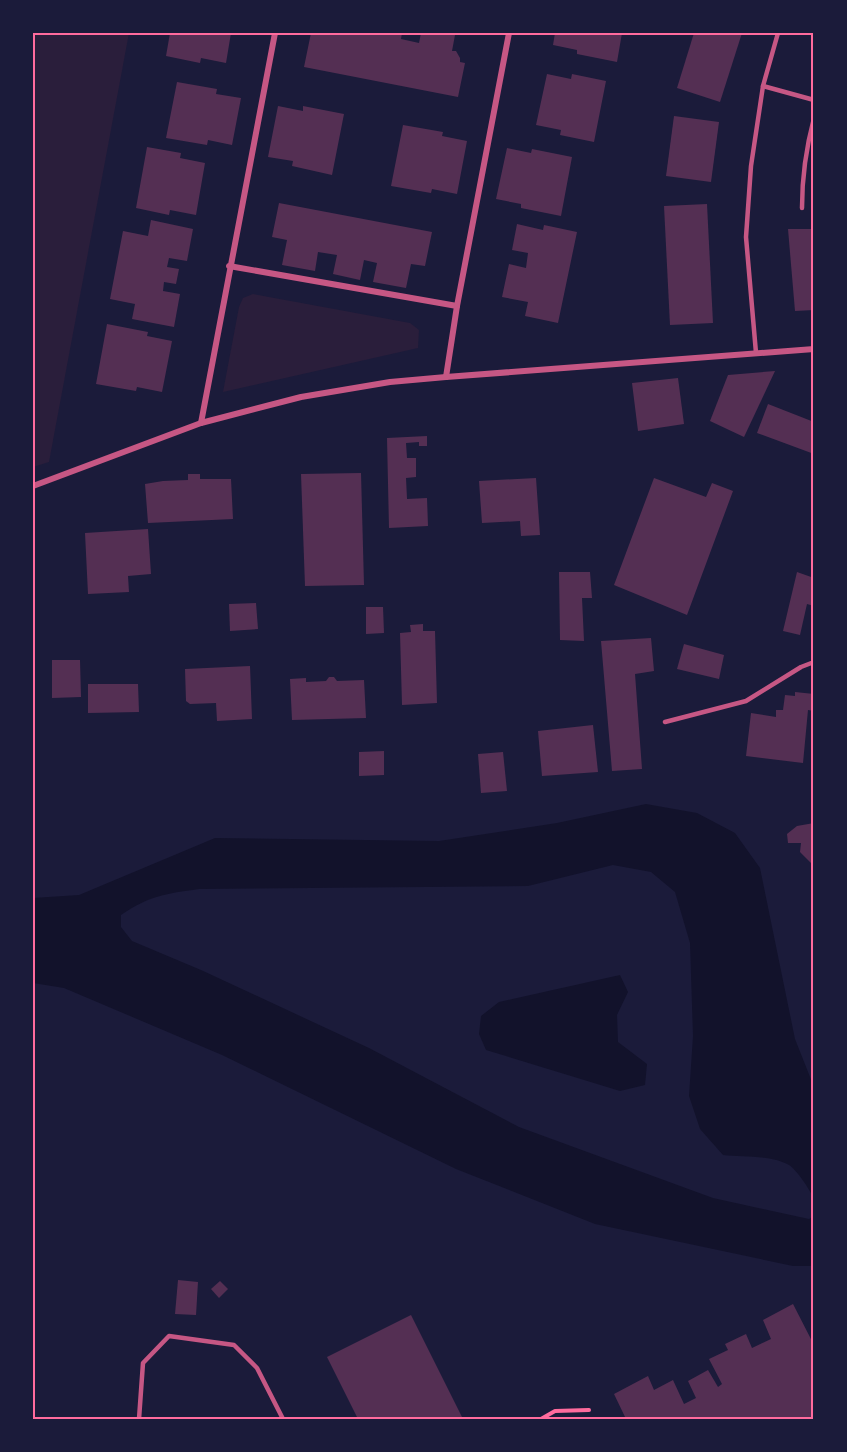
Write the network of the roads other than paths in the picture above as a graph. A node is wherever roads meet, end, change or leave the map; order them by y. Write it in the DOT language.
graph roads {
  1 [pos="275,33"];
  2 [pos="509,33"];
  3 [pos="778,33"];
  4 [pos="763,86"];
  5 [pos="814,99"];
  6 [pos="814,118"];
  7 [pos="802,208"];
  8 [pos="229,266"];
  9 [pos="457,306"];
  10 [pos="814,349"];
  11 [pos="756,353"];
  12 [pos="446,377"];
  13 [pos="201,423"];
  14 [pos="33,486"];
  15 [pos="814,662"];
  16 [pos="665,722"];
  17 [pos="139,1419"];
  18 [pos="283,1419"];
  1 -- 8 [label="street"];
  2 -- 9 [label="street"];
  3 -- 4 [label="lane"];
  4 -- 5 [label="lane"];
  4 -- 11 [label="lane"];
  6 -- 7 [label="lane"];
  8 -- 9 [label="street"];
  8 -- 13 [label="street"];
  9 -- 12 [label="street"];
  10 -- 11 [label="street"];
  11 -- 12 [label="street"];
  12 -- 13 [label="street"];
  13 -- 14 [label="street"];
  15 -- 16 [label="lane"];
  17 -- 18 [label="lane"];
}
